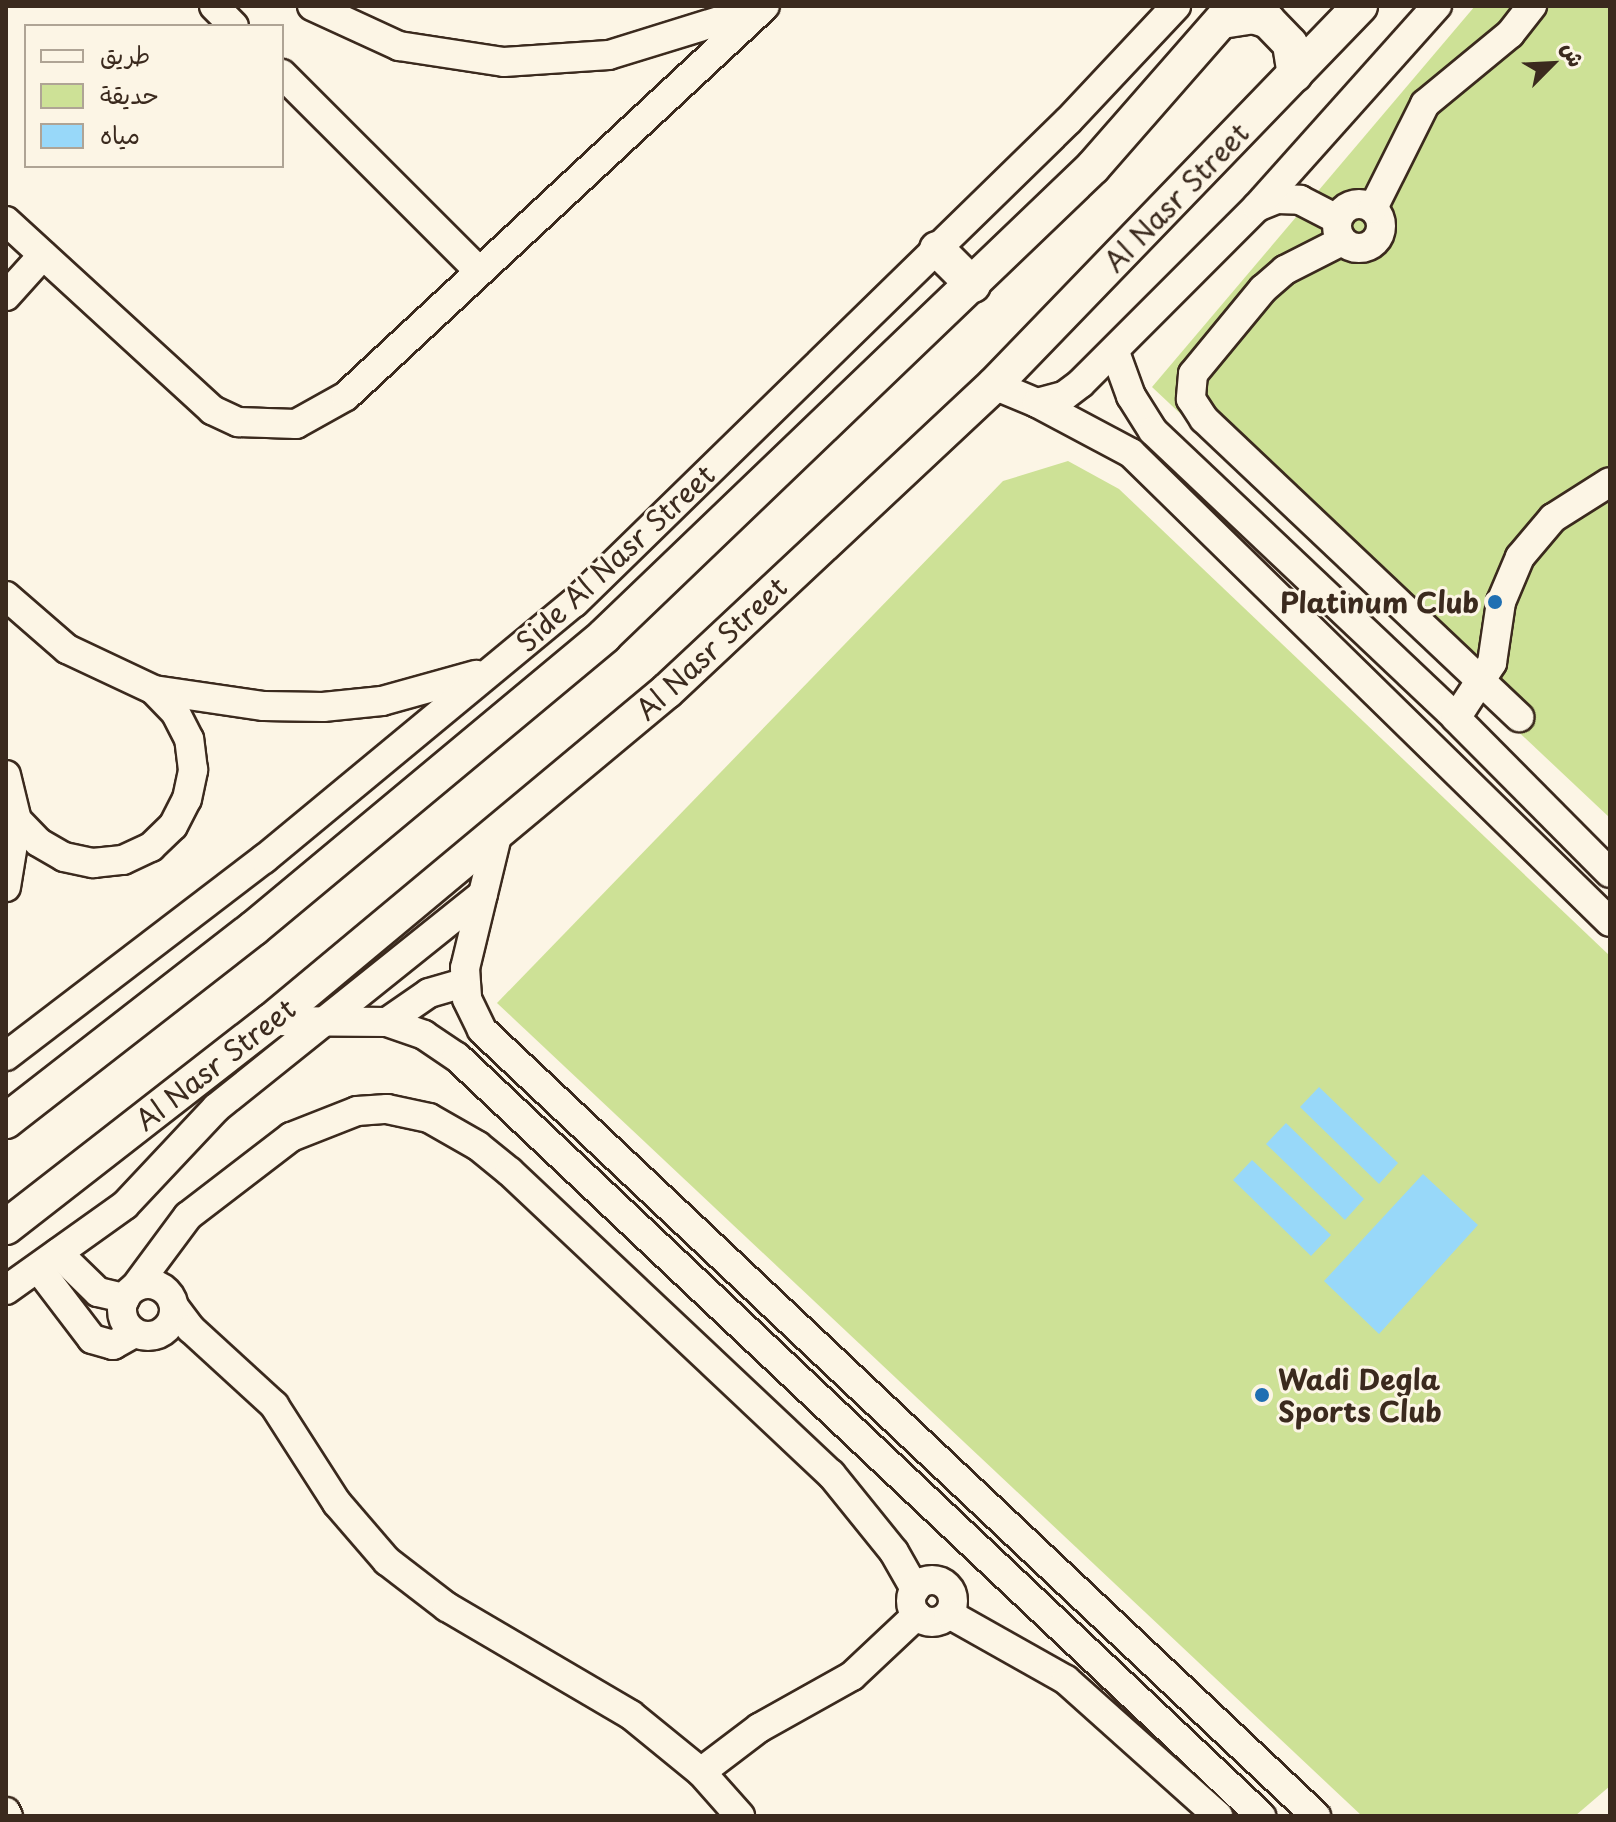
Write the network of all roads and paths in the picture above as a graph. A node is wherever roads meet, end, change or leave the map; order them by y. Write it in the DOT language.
graph roads {
  1 [pos="214,6"];
  2 [pos="312,6"];
  3 [pos="765,6"];
  4 [pos="1176,6"];
  5 [pos="1360,6"];
  6 [pos="1437,6"];
  7 [pos="1532,6"];
  8 [pos="1228,14"];
  9 [pos="232,24"];
  10 [pos="1295,75"];
  11 [pos="284,76"];
  12 [pos="1289,173"];
  13 [pos="1257,207"];
  14 [pos="1350,218"];
  15 [pos="6,221"];
  16 [pos="937,249"];
  17 [pos="43,255"];
  18 [pos="479,271"];
  19 [pos="973,285"];
  20 [pos="6,296"];
  21 [pos="1115,352"];
  22 [pos="994,385"];
  23 [pos="1037,403"];
  24 [pos="1153,431"];
  25 [pos="1131,453"];
  26 [pos="1604,492"];
  27 [pos="6,596"];
  28 [pos="496,667"];
  29 [pos="1487,687"];
  30 [pos="154,690"];
  31 [pos="1519,717"];
  32 [pos="1461,723"];
  33 [pos="6,775"];
  34 [pos="17,820"];
  35 [pos="497,836"];
  36 [pos="1610,874"];
  37 [pos="6,887"];
  38 [pos="483,894"];
  39 [pos="1586,900"];
  40 [pos="1610,922"];
  41 [pos="464,983"];
  42 [pos="271,1021"];
  43 [pos="324,1021"];
  44 [pos="387,1022"];
  45 [pos="6,1056"];
  46 [pos="6,1121"];
  47 [pos="6,1227"];
  48 [pos="48,1260"];
  49 [pos="6,1290"];
  50 [pos="153,1295"];
  51 [pos="974,1548"];
  52 [pos="944,1584"];
  53 [pos="916,1602"];
  54 [pos="949,1614"];
  55 [pos="701,1772"];
  56 [pos="740,1816"];
  57 [pos="1218,1816"];
  58 [pos="1261,1816"];
  59 [pos="1316,1816"];
  1 -- 9 [label="street"];
  2 -- 3 [label="street"];
  3 -- 18 [label="street"];
  4 -- 16 [label="street, Side Al Nasr Street"];
  5 -- 10 [label="main road, Al Nasr Street"];
  6 -- 12 [label="street"];
  7 -- 14 [label="street"];
  8 -- 10 [label="main road"];
  8 -- 19 [label="main road"];
  10 -- 22 [label="main road, Al Nasr Street"];
  11 -- 18 [label="street"];
  12 -- 13 [label="street"];
  12 -- 14 [label="street"];
  13 -- 14 [label="street"];
  13 -- 21 [label="street"];
  14 -- 29 [label="street"];
  15 -- 17 [label="street"];
  16 -- 19 [label="main road"];
  16 -- 28 [label="street, Side Al Nasr Street"];
  17 -- 18 [label="street"];
  17 -- 20 [label="street"];
  19 -- 46 [label="main road"];
  21 -- 23 [label="street"];
  21 -- 24 [label="street"];
  22 -- 23 [label="street"];
  22 -- 35 [label="main road, Al Nasr Street"];
  23 -- 25 [label="street"];
  24 -- 25 [label="street"];
  24 -- 32 [label="street"];
  25 -- 39 [label="street"];
  26 -- 29 [label="street"];
  27 -- 30 [label="street"];
  28 -- 30 [label="street"];
  28 -- 45 [label="street, Side Al Nasr Street"];
  29 -- 31 [label="street"];
  29 -- 32 [label="street"];
  30 -- 34 [label="street"];
  32 -- 36 [label="street"];
  33 -- 34 [label="street"];
  34 -- 37 [label="street"];
  35 -- 38 [label="street"];
  35 -- 42 [label="main road, Al Nasr Street"];
  36 -- 39 [label="street"];
  38 -- 41 [label="street"];
  38 -- 43 [label="street"];
  39 -- 40 [label="street"];
  41 -- 44 [label="street"];
  41 -- 59 [label="street"];
  42 -- 43 [label="street"];
  42 -- 47 [label="main road, Al Nasr Street"];
  43 -- 44 [label="street"];
  43 -- 48 [label="street"];
  44 -- 51 [label="street"];
  48 -- 49 [label="street"];
  48 -- 50 [label="street"];
  48 -- 50 [label="street"];
  50 -- 53 [label="street"];
  50 -- 55 [label="street"];
  51 -- 52 [label="street"];
  51 -- 58 [label="street"];
  52 -- 53 [label="street"];
  52 -- 54 [label="street"];
  53 -- 54 [label="street"];
  53 -- 55 [label="street"];
  54 -- 57 [label="street"];
  55 -- 56 [label="street"];
}
